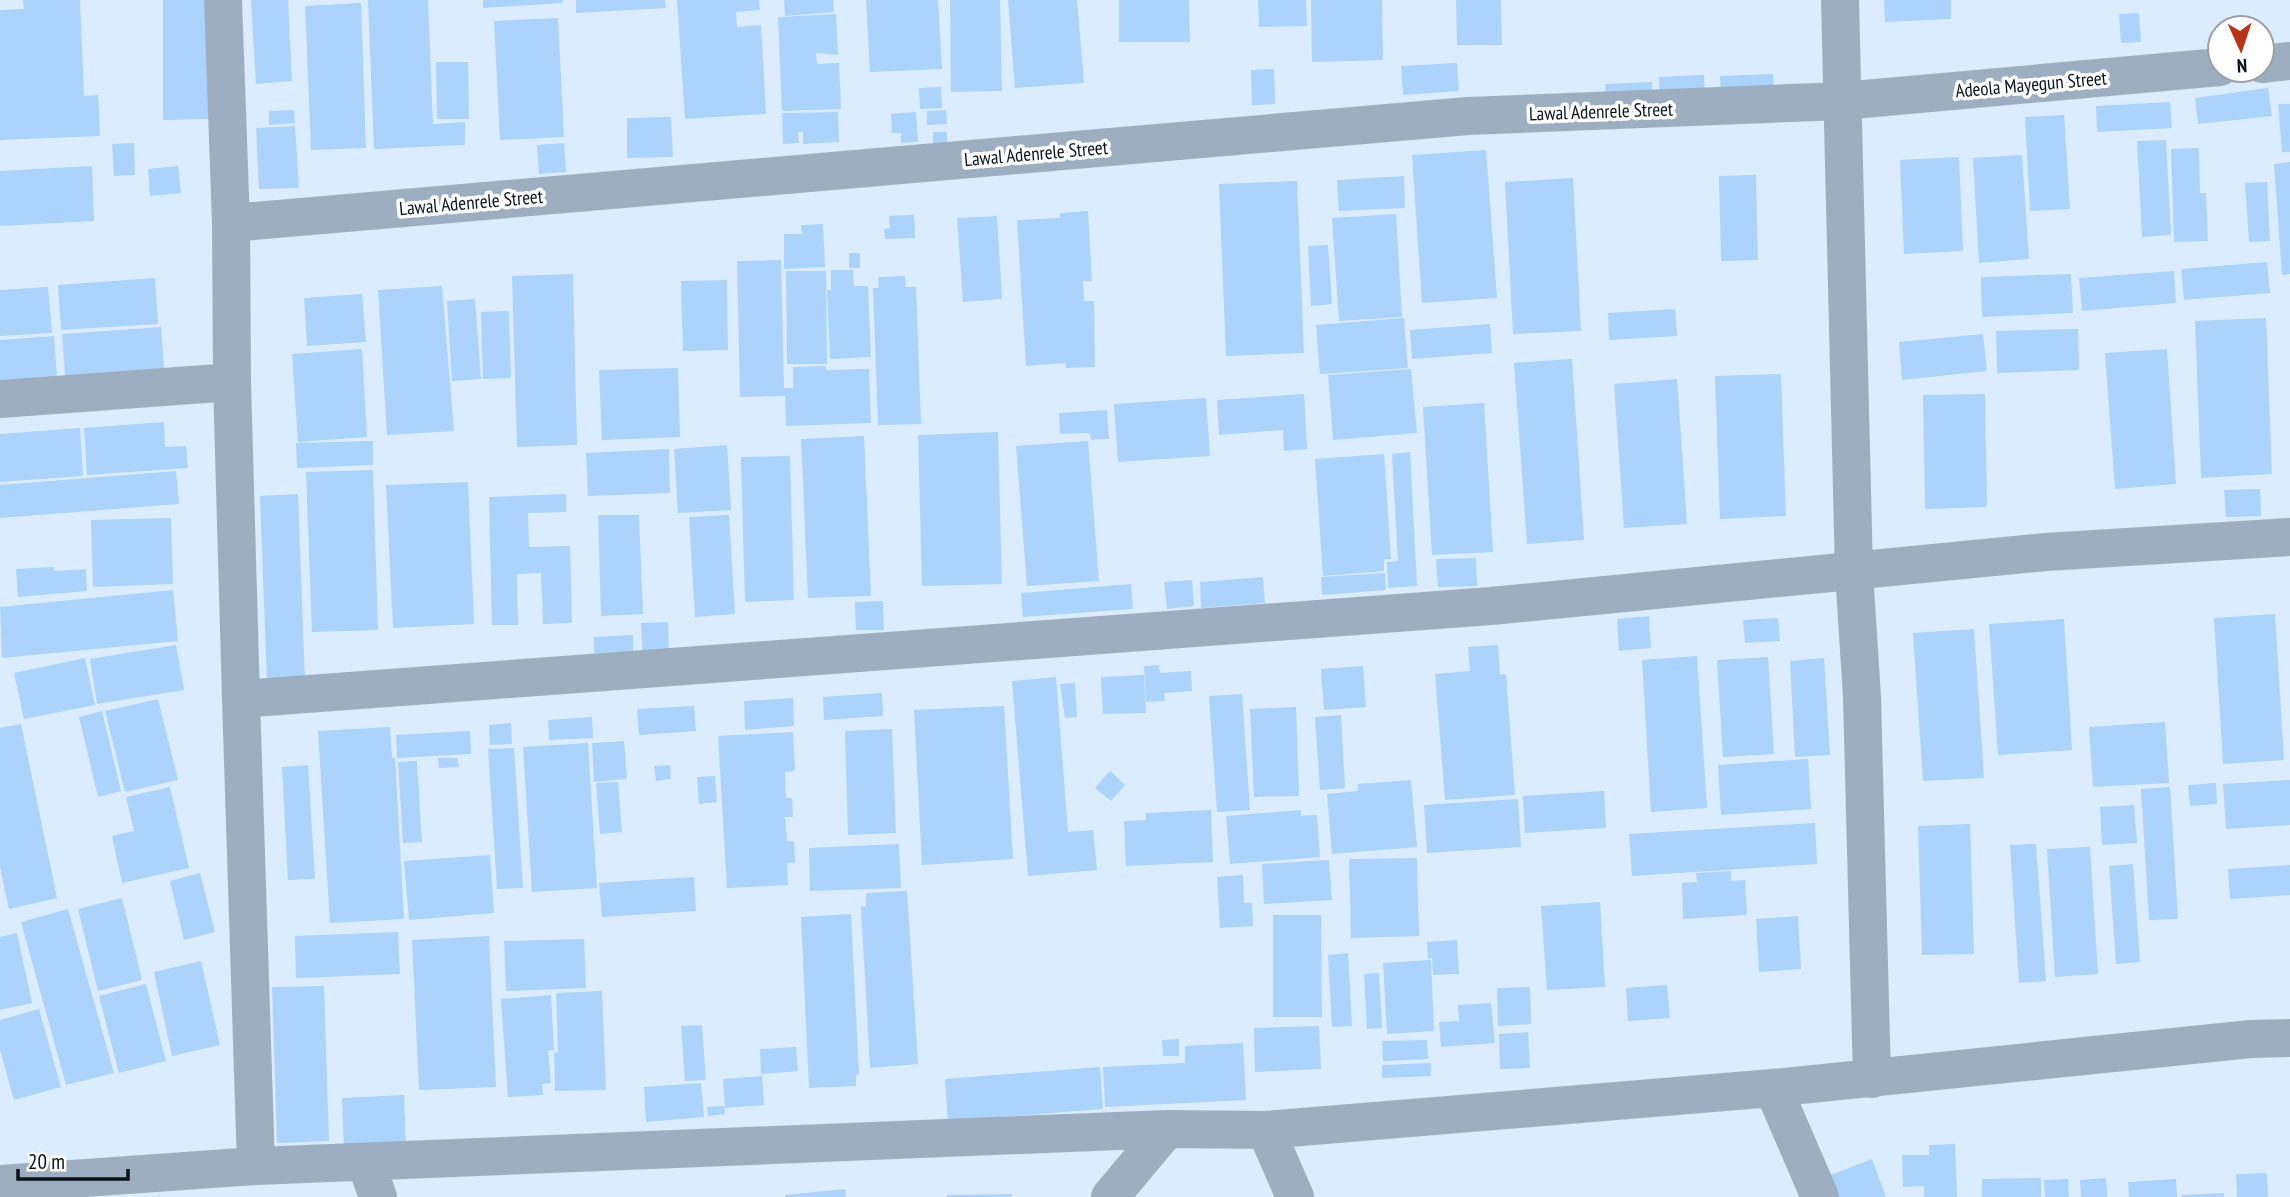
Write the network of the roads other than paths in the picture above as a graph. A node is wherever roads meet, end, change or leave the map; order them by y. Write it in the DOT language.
graph roads {
  1 [pos="223,0"];
  2 [pos="1840,0"];
  3 [pos="2206,68"];
  4 [pos="1842,101"];
  5 [pos="231,223"];
  6 [pos="232,382"];
  7 [pos="0,399"];
  8 [pos="2290,537"];
  9 [pos="1854,572"];
  10 [pos="241,699"];
  11 [pos="2290,1038"];
  12 [pos="1872,1079"];
  13 [pos="1773,1088"];
  14 [pos="1167,1129"];
  15 [pos="1266,1130"];
  16 [pos="256,1166"];
  17 [pos="372,1180"];
  18 [pos="0,1184"];
  19 [pos="1110,1197"];
  20 [pos="1295,1197"];
  21 [pos="1819,1197"];
  1 -- 5 [label="street"];
  2 -- 4 [label="street"];
  3 -- 4 [label="street, Adeola Mayegun Street"];
  4 -- 5 [label="street, Lawal Adenrele Street"];
  4 -- 9 [label="street"];
  5 -- 6 [label="street"];
  6 -- 7 [label="street"];
  6 -- 10 [label="street"];
  8 -- 9 [label="street"];
  9 -- 10 [label="street"];
  9 -- 12 [label="street"];
  10 -- 16 [label="street"];
  11 -- 12 [label="street"];
  12 -- 13 [label="street"];
  13 -- 15 [label="street"];
  13 -- 21 [label="street"];
  14 -- 15 [label="street"];
  14 -- 17 [label="street"];
  14 -- 19 [label="street"];
  15 -- 20 [label="street"];
  16 -- 17 [label="street"];
  16 -- 18 [label="street"];
}
